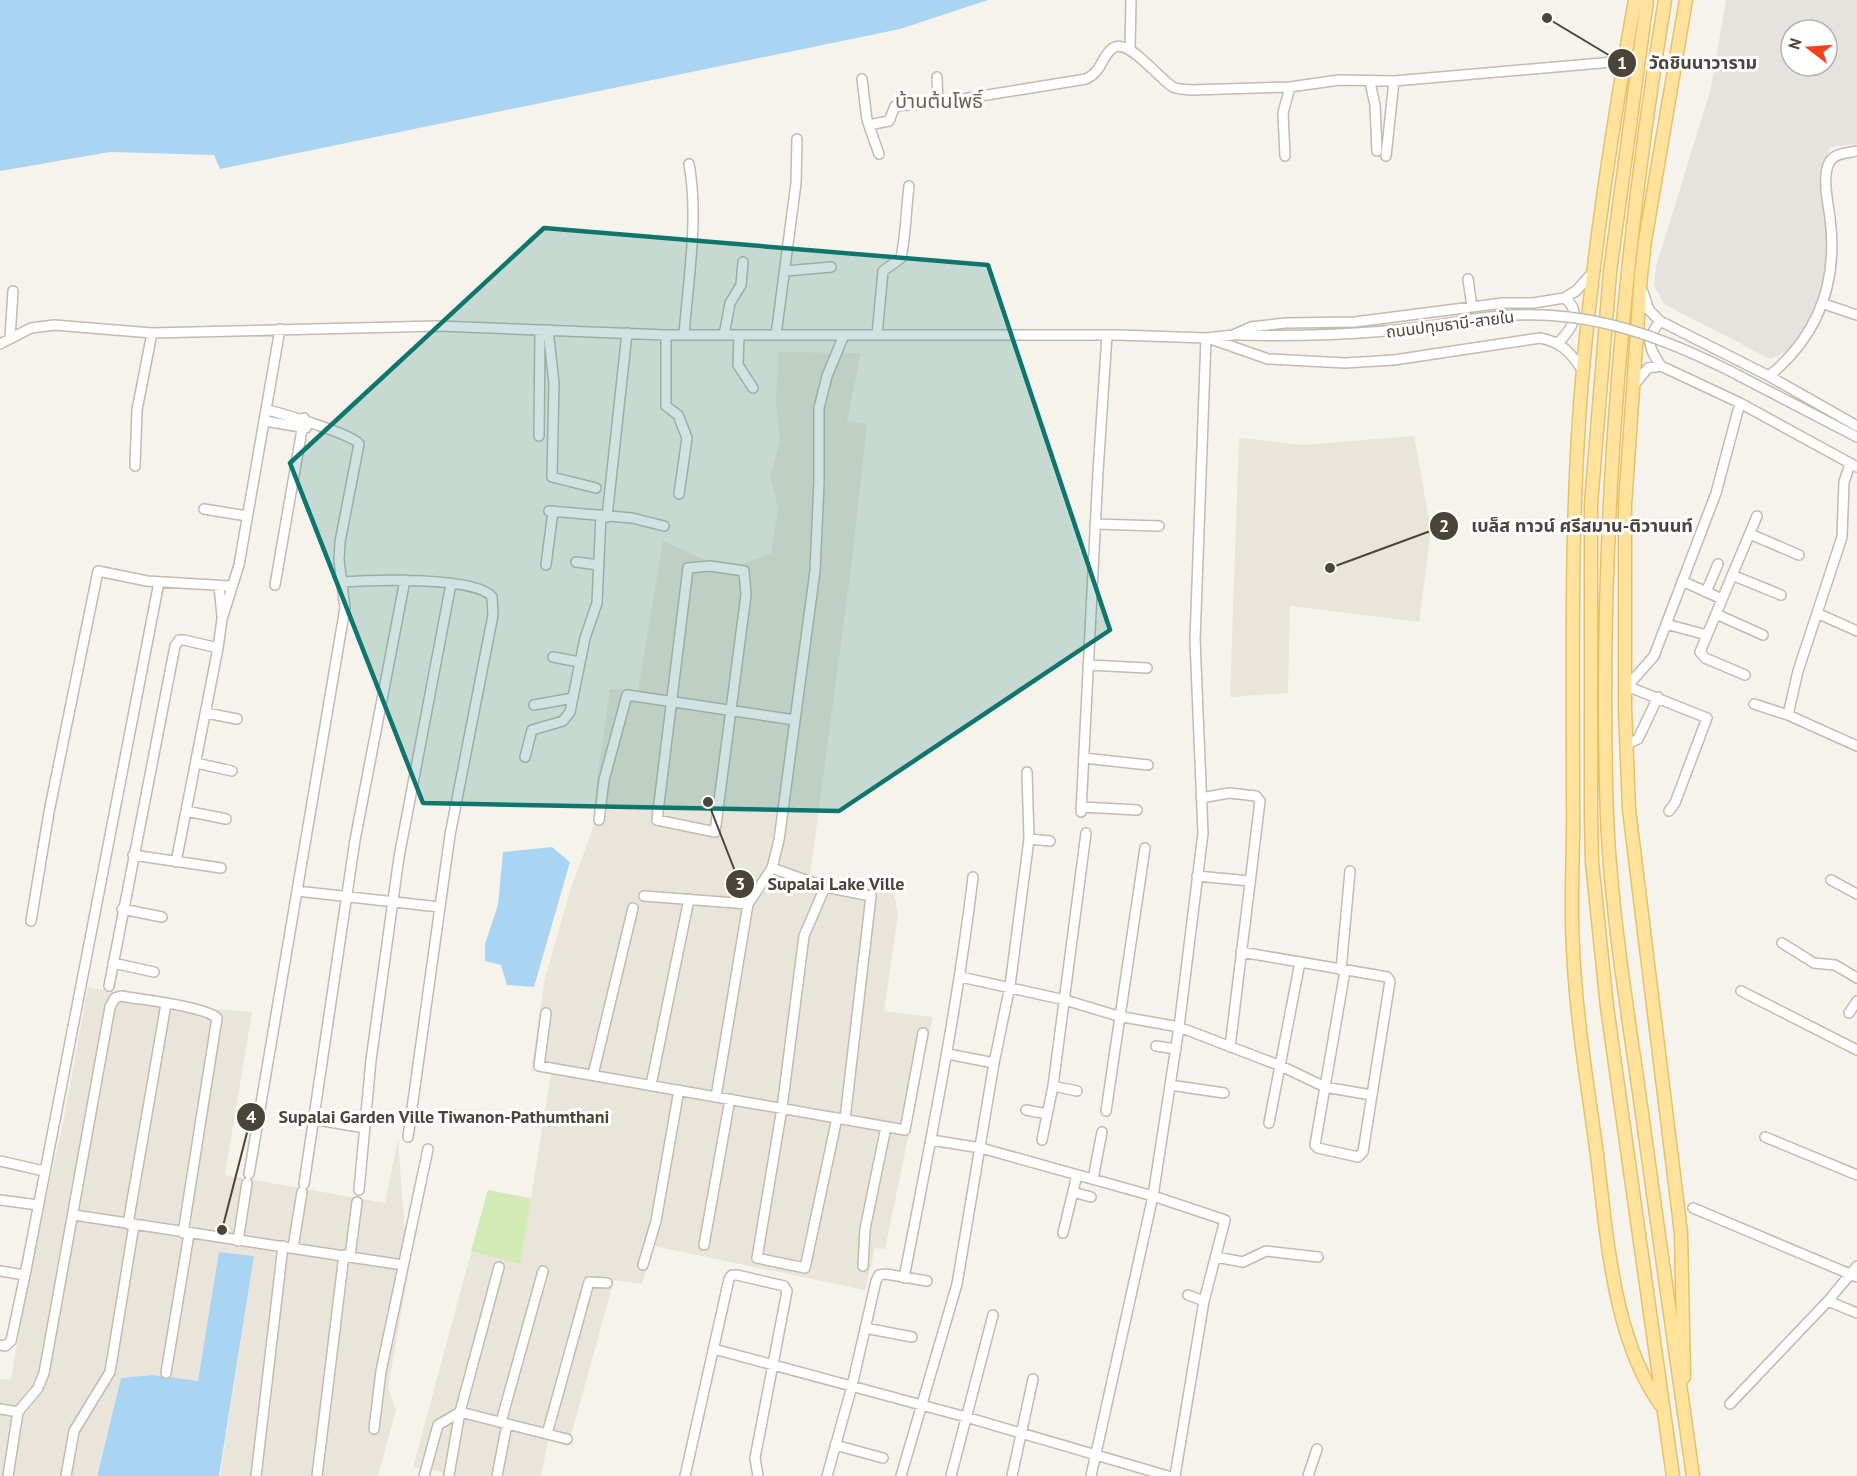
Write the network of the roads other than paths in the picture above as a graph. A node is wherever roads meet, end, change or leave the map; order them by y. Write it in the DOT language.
graph roads {
  1 [pos="1131,0"];
  2 [pos="1635,0"];
  3 [pos="1647,0"];
  4 [pos="1665,0"];
  5 [pos="1686,0"];
  6 [pos="1130,49"];
  7 [pos="1624,61"];
  8 [pos="937,76"];
  9 [pos="862,79"];
  10 [pos="1394,81"];
  11 [pos="1370,82"];
  12 [pos="1290,87"];
  13 [pos="938,103"];
  14 [pos="869,125"];
  15 [pos="797,139"];
  16 [pos="1626,140"];
  17 [pos="1641,142"];
  18 [pos="1857,151"];
  19 [pos="879,154"];
  20 [pos="1285,156"];
  21 [pos="689,164"];
  22 [pos="909,186"];
  23 [pos="1598,235"];
  24 [pos="1645,241"];
  25 [pos="743,262"];
  26 [pos="831,267"];
  27 [pos="786,271"];
  28 [pos="1594,271"];
  29 [pos="1641,274"];
  30 [pos="1468,279"];
  31 [pos="13,291"];
  32 [pos="1564,298"];
  33 [pos="1824,304"];
  34 [pos="1472,308"];
  35 [pos="1857,315"];
  36 [pos="1660,321"];
  37 [pos="280,329"];
  38 [pos="544,331"];
  39 [pos="152,333"];
  40 [pos="627,333"];
  41 [pos="666,335"];
  42 [pos="684,335"];
  43 [pos="724,335"];
  44 [pos="739,335"];
  45 [pos="776,335"];
  46 [pos="844,335"];
  47 [pos="877,335"];
  48 [pos="1107,335"];
  49 [pos="1233,335"];
  50 [pos="9,338"];
  51 [pos="1206,338"];
  52 [pos="1558,343"];
  53 [pos="0,344"];
  54 [pos="1661,366"];
  55 [pos="1583,371"];
  56 [pos="1769,376"];
  57 [pos="1633,386"];
  58 [pos="753,388"];
  59 [pos="1740,403"];
  60 [pos="267,410"];
  61 [pos="304,418"];
  62 [pos="265,421"];
  63 [pos="314,426"];
  64 [pos="1857,426"];
  65 [pos="302,428"];
  66 [pos="539,436"];
  67 [pos="1857,437"];
  68 [pos="135,466"];
  69 [pos="1854,466"];
  70 [pos="596,488"];
  71 [pos="679,494"];
  72 [pos="204,509"];
  73 [pos="247,516"];
  74 [pos="604,516"];
  75 [pos="1757,516"];
  76 [pos="1095,524"];
  77 [pos="664,526"];
  78 [pos="1159,526"];
  79 [pos="1750,534"];
  80 [pos="1799,555"];
  81 [pos="576,562"];
  82 [pos="1718,564"];
  83 [pos="546,565"];
  84 [pos="599,565"];
  85 [pos="1732,574"];
  86 [pos="405,580"];
  87 [pos="1682,581"];
  88 [pos="159,582"];
  89 [pos="342,582"];
  90 [pos="451,584"];
  91 [pos="275,585"];
  92 [pos="219,586"];
  93 [pos="230,586"];
  94 [pos="1706,592"];
  95 [pos="1781,595"];
  96 [pos="1722,599"];
  97 [pos="1623,612"];
  98 [pos="1716,614"];
  99 [pos="1819,614"];
  100 [pos="222,619"];
  101 [pos="1666,624"];
  102 [pos="1857,631"];
  103 [pos="1707,635"];
  104 [pos="1763,635"];
  105 [pos="218,648"];
  106 [pos="1606,656"];
  107 [pos="553,657"];
  108 [pos="579,662"];
  109 [pos="1088,665"];
  110 [pos="1147,668"];
  111 [pos="1745,675"];
  112 [pos="1572,677"];
  113 [pos="1624,685"];
  114 [pos="573,698"];
  115 [pos="1658,698"];
  116 [pos="1590,700"];
  117 [pos="672,702"];
  118 [pos="1754,704"];
  119 [pos="534,705"];
  120 [pos="730,710"];
  121 [pos="206,713"];
  122 [pos="1788,715"];
  123 [pos="237,719"];
  124 [pos="795,720"];
  125 [pos="1626,745"];
  126 [pos="1857,746"];
  127 [pos="525,757"];
  128 [pos="1084,758"];
  129 [pos="196,763"];
  130 [pos="1148,765"];
  131 [pos="232,771"];
  132 [pos="1027,772"];
  133 [pos="1201,798"];
  134 [pos="1137,810"];
  135 [pos="186,811"];
  136 [pos="1669,811"];
  137 [pos="226,819"];
  138 [pos="599,820"];
  139 [pos="1086,833"];
  140 [pos="1029,839"];
  141 [pos="1050,841"];
  142 [pos="1145,848"];
  143 [pos="133,855"];
  144 [pos="176,862"];
  145 [pos="221,868"];
  146 [pos="772,868"];
  147 [pos="1350,871"];
  148 [pos="1197,876"];
  149 [pos="973,877"];
  150 [pos="1831,880"];
  151 [pos="1250,881"];
  152 [pos="825,887"];
  153 [pos="297,891"];
  154 [pos="1857,894"];
  155 [pos="644,896"];
  156 [pos="347,897"];
  157 [pos="689,900"];
  158 [pos="393,903"];
  159 [pos="748,904"];
  160 [pos="439,908"];
  161 [pos="633,908"];
  162 [pos="122,909"];
  163 [pos="162,917"];
  164 [pos="31,921"];
  165 [pos="1782,942"];
  166 [pos="1241,952"];
  167 [pos="1300,962"];
  168 [pos="112,963"];
  169 [pos="1343,970"];
  170 [pos="154,972"];
  171 [pos="961,977"];
  172 [pos="1857,978"];
  173 [pos="109,986"];
  174 [pos="1010,986"];
  175 [pos="1740,991"];
  176 [pos="1065,1000"];
  177 [pos="1857,1000"];
  178 [pos="166,1004"];
  179 [pos="546,1013"];
  180 [pos="1849,1013"];
  181 [pos="1118,1016"];
  182 [pos="1179,1027"];
  183 [pos="923,1033"];
  184 [pos="1156,1046"];
  185 [pos="1230,1047"];
  186 [pos="1176,1049"];
  187 [pos="1857,1050"];
  188 [pos="948,1054"];
  189 [pos="994,1062"];
  190 [pos="1281,1066"];
  191 [pos="593,1075"];
  192 [pos="651,1085"];
  193 [pos="1170,1085"];
  194 [pos="1053,1086"];
  195 [pos="1325,1087"];
  196 [pos="679,1090"];
  197 [pos="1077,1091"];
  198 [pos="1224,1093"];
  199 [pos="1371,1095"];
  200 [pos="716,1097"];
  201 [pos="730,1099"];
  202 [pos="782,1108"];
  203 [pos="1026,1110"];
  204 [pos="1106,1111"];
  205 [pos="1047,1114"];
  206 [pos="312,1119"];
  207 [pos="841,1119"];
  208 [pos="1269,1123"];
  209 [pos="886,1126"];
  210 [pos="365,1128"];
  211 [pos="1102,1132"];
  212 [pos="408,1137"];
  213 [pos="1765,1137"];
  214 [pos="931,1140"];
  215 [pos="1042,1140"];
  216 [pos="981,1148"];
  217 [pos="428,1149"];
  218 [pos="0,1161"];
  219 [pos="44,1171"];
  220 [pos="1077,1175"];
  221 [pos="1857,1175"];
  222 [pos="1093,1179"];
  223 [pos="358,1190"];
  224 [pos="1073,1192"];
  225 [pos="1153,1196"];
  226 [pos="1091,1197"];
  227 [pos="0,1200"];
  228 [pos="357,1202"];
  229 [pos="38,1205"];
  230 [pos="1693,1208"];
  231 [pos="74,1215"];
  232 [pos="131,1224"];
  233 [pos="186,1233"];
  234 [pos="1063,1233"];
  235 [pos="238,1241"];
  236 [pos="704,1245"];
  237 [pos="288,1247"];
  238 [pos="346,1256"];
  239 [pos="1216,1257"];
  240 [pos="1318,1257"];
  241 [pos="403,1265"];
  242 [pos="643,1265"];
  243 [pos="499,1266"];
  244 [pos="863,1266"];
  245 [pos="1857,1266"];
  246 [pos="0,1271"];
  247 [pos="543,1271"];
  248 [pos="26,1275"];
  249 [pos="1854,1275"];
  250 [pos="904,1278"];
  251 [pos="927,1281"];
  252 [pos="607,1283"];
  253 [pos="1188,1295"];
  254 [pos="1204,1301"];
  255 [pos="1828,1301"];
  256 [pos="1857,1313"];
  257 [pos="993,1315"];
  258 [pos="865,1328"];
  259 [pos="912,1336"];
  260 [pos="0,1345"];
  261 [pos="714,1348"];
  262 [pos="1681,1355"];
  263 [pos="771,1364"];
  264 [pos="166,1373"];
  265 [pos="1033,1379"];
  266 [pos="852,1386"];
  267 [pos="1731,1404"];
  268 [pos="922,1406"];
  269 [pos="0,1409"];
  270 [pos="1664,1409"];
  271 [pos="18,1412"];
  272 [pos="460,1412"];
  273 [pos="966,1417"];
  274 [pos="504,1423"];
  275 [pos="374,1429"];
  276 [pos="547,1434"];
  277 [pos="1021,1434"];
  278 [pos="567,1439"];
  279 [pos="836,1445"];
  280 [pos="1317,1449"];
  281 [pos="1095,1456"];
  282 [pos="883,1458"];
  283 [pos="449,1474"];
  284 [pos="1153,1474"];
  285 [pos="8,1476"];
  286 [pos="66,1476"];
  287 [pos="256,1476"];
  288 [pos="317,1476"];
  289 [pos="424,1476"];
  290 [pos="497,1476"];
  291 [pos="685,1476"];
  292 [pos="758,1476"];
  293 [pos="827,1476"];
  294 [pos="901,1476"];
  295 [pos="951,1476"];
  296 [pos="1012,1476"];
  297 [pos="1091,1476"];
  298 [pos="1168,1476"];
  299 [pos="1175,1476"];
  300 [pos="1308,1476"];
  301 [pos="1673,1476"];
  302 [pos="1693,1476"];
  1 -- 6 [label="street"];
  2 -- 7 [label="main road"];
  3 -- 16 [label="main road"];
  4 -- 17 [label="main road"];
  5 -- 24 [label="main road"];
  6 -- 12 [label="street"];
  6 -- 13 [label="street"];
  7 -- 10 [label="street"];
  7 -- 23 [label="main road"];
  8 -- 13 [label="street"];
  9 -- 14 [label="street"];
  10 -- 11 [label="street"];
  10 -- 11 [label="street"];
  11 -- 12 [label="street"];
  12 -- 20 [label="street"];
  13 -- 14 [label="street"];
  14 -- 19 [label="street"];
  15 -- 27 [label="street"];
  16 -- 23 [label="main road"];
  16 -- 116 [label="main road"];
  17 -- 24 [label="main road"];
  17 -- 106 [label="main road"];
  18 -- 33 [label="street"];
  21 -- 42 [label="street"];
  22 -- 47 [label="street"];
  23 -- 28 [label="main road"];
  24 -- 29 [label="main road"];
  25 -- 43 [label="street"];
  26 -- 27 [label="street"];
  27 -- 45 [label="street"];
  28 -- 32 [label="street"];
  28 -- 55 [label="main road"];
  29 -- 36 [label="street"];
  29 -- 57 [label="main road"];
  30 -- 34 [label="street"];
  31 -- 50 [label="street"];
  32 -- 34 [label="street"];
  32 -- 52 [label="street"];
  33 -- 35 [label="street"];
  33 -- 56 [label="street"];
  34 -- 49 [label="street"];
  36 -- 54 [label="street"];
  36 -- 56 [label="street"];
  37 -- 38 [label="street"];
  37 -- 39 [label="street"];
  37 -- 60 [label="street"];
  38 -- 40 [label="street"];
  38 -- 66 [label="street"];
  38 -- 70 [label="street"];
  39 -- 50 [label="street"];
  39 -- 68 [label="street"];
  40 -- 41 [label="street"];
  40 -- 74 [label="street"];
  41 -- 42 [label="street"];
  41 -- 71 [label="street"];
  42 -- 43 [label="street"];
  43 -- 44 [label="street"];
  44 -- 45 [label="street"];
  44 -- 58 [label="street"];
  45 -- 46 [label="street"];
  46 -- 47 [label="street"];
  46 -- 124 [label="street"];
  47 -- 48 [label="street"];
  48 -- 51 [label="street"];
  48 -- 76 [label="street"];
  49 -- 51 [label="street"];
  49 -- 67 [label="street, ถนนปทุมธานี-สายใน, bridge"];
  50 -- 53 [label="street"];
  51 -- 52 [label="street"];
  51 -- 133 [label="street"];
  52 -- 55 [label="street"];
  54 -- 57 [label="street"];
  54 -- 59 [label="street"];
  55 -- 112 [label="main road"];
  56 -- 64 [label="street"];
  57 -- 97 [label="main road"];
  59 -- 69 [label="street"];
  59 -- 87 [label="street"];
  60 -- 61 [label="street"];
  60 -- 62 [label="street"];
  61 -- 63 [label="street"];
  61 -- 65 [label="street"];
  62 -- 65 [label="street"];
  62 -- 73 [label="street"];
  63 -- 65 [label="street"];
  63 -- 89 [label="street"];
  65 -- 91 [label="street"];
  69 -- 99 [label="street"];
  72 -- 73 [label="street"];
  73 -- 93 [label="street"];
  74 -- 77 [label="street"];
  74 -- 83 [label="street"];
  74 -- 84 [label="street"];
  75 -- 79 [label="street"];
  76 -- 78 [label="street"];
  76 -- 109 [label="street"];
  79 -- 80 [label="street"];
  79 -- 85 [label="street"];
  81 -- 84 [label="street"];
  82 -- 94 [label="street"];
  84 -- 108 [label="street"];
  85 -- 95 [label="street"];
  85 -- 96 [label="street"];
  86 -- 89 [label="street"];
  86 -- 90 [label="street"];
  86 -- 156 [label="street"];
  87 -- 94 [label="street"];
  87 -- 101 [label="street"];
  88 -- 92 [label="street"];
  88 -- 164 [label="street"];
  88 -- 219 [label="street"];
  89 -- 153 [label="street"];
  90 -- 158 [label="street"];
  90 -- 160 [label="street"];
  92 -- 93 [label="street"];
  92 -- 100 [label="street"];
  93 -- 100 [label="street"];
  94 -- 96 [label="street"];
  96 -- 98 [label="street"];
  97 -- 106 [label="main road"];
  97 -- 113 [label="main road"];
  98 -- 103 [label="street"];
  98 -- 104 [label="street"];
  99 -- 102 [label="street"];
  99 -- 122 [label="street"];
  100 -- 105 [label="street"];
  101 -- 103 [label="street"];
  101 -- 113 [label="street"];
  103 -- 111 [label="street"];
  105 -- 121 [label="street"];
  105 -- 143 [label="street"];
  106 -- 262 [label="main road"];
  107 -- 108 [label="street"];
  108 -- 114 [label="street"];
  109 -- 110 [label="street"];
  109 -- 128 [label="street"];
  112 -- 116 [label="main road"];
  112 -- 270 [label="main road"];
  113 -- 115 [label="street"];
  113 -- 125 [label="main road"];
  114 -- 119 [label="street"];
  114 -- 127 [label="street"];
  115 -- 125 [label="street"];
  115 -- 136 [label="street"];
  116 -- 270 [label="main road"];
  117 -- 120 [label="street"];
  117 -- 120 [label="street"];
  117 -- 120 [label="street"];
  117 -- 138 [label="street"];
  118 -- 122 [label="street"];
  120 -- 124 [label="street"];
  121 -- 123 [label="street"];
  121 -- 129 [label="street"];
  122 -- 126 [label="street"];
  124 -- 146 [label="street"];
  125 -- 262 [label="main road"];
  128 -- 130 [label="street"];
  128 -- 134 [label="street"];
  129 -- 131 [label="street"];
  129 -- 135 [label="street"];
  132 -- 140 [label="street"];
  133 -- 148 [label="street"];
  133 -- 151 [label="street"];
  135 -- 137 [label="street"];
  135 -- 144 [label="street"];
  139 -- 176 [label="street"];
  140 -- 141 [label="street"];
  140 -- 174 [label="street"];
  142 -- 181 [label="street"];
  143 -- 144 [label="street"];
  143 -- 162 [label="street"];
  144 -- 145 [label="street"];
  146 -- 152 [label="street"];
  146 -- 159 [label="street"];
  147 -- 169 [label="street"];
  148 -- 151 [label="street"];
  148 -- 182 [label="street"];
  149 -- 171 [label="street"];
  150 -- 154 [label="street"];
  151 -- 166 [label="street"];
  152 -- 202 [label="street"];
  152 -- 207 [label="street"];
  153 -- 156 [label="street"];
  153 -- 235 [label="street"];
  155 -- 157 [label="street"];
  156 -- 158 [label="street"];
  156 -- 206 [label="street"];
  157 -- 159 [label="street"];
  157 -- 192 [label="street"];
  158 -- 160 [label="street"];
  158 -- 210 [label="street"];
  159 -- 200 [label="street"];
  160 -- 212 [label="street"];
  161 -- 191 [label="street"];
  162 -- 163 [label="street"];
  162 -- 168 [label="street"];
  165 -- 172 [label="street"];
  166 -- 167 [label="street"];
  166 -- 185 [label="street"];
  167 -- 169 [label="street"];
  167 -- 190 [label="street"];
  168 -- 170 [label="street"];
  168 -- 173 [label="street"];
  169 -- 195 [label="street"];
  169 -- 199 [label="street"];
  171 -- 174 [label="street"];
  171 -- 188 [label="street"];
  174 -- 176 [label="street"];
  174 -- 189 [label="street"];
  175 -- 187 [label="street"];
  176 -- 181 [label="street"];
  176 -- 194 [label="street"];
  177 -- 180 [label="street"];
  178 -- 231 [label="street"];
  178 -- 232 [label="street"];
  178 -- 233 [label="street"];
  179 -- 191 [label="street"];
  181 -- 182 [label="street"];
  181 -- 204 [label="street"];
  182 -- 185 [label="street"];
  182 -- 186 [label="street"];
  183 -- 209 [label="street"];
  184 -- 186 [label="street"];
  185 -- 190 [label="street"];
  186 -- 193 [label="street"];
  188 -- 189 [label="street"];
  188 -- 214 [label="street"];
  189 -- 216 [label="street"];
  190 -- 195 [label="street"];
  190 -- 208 [label="street"];
  191 -- 192 [label="street"];
  192 -- 196 [label="street"];
  193 -- 198 [label="street"];
  193 -- 225 [label="street"];
  194 -- 197 [label="street"];
  194 -- 205 [label="street"];
  195 -- 199 [label="street"];
  195 -- 199 [label="street"];
  196 -- 200 [label="street"];
  196 -- 242 [label="street"];
  200 -- 201 [label="street"];
  201 -- 202 [label="street"];
  201 -- 236 [label="street"];
  202 -- 207 [label="street"];
  202 -- 207 [label="street"];
  203 -- 205 [label="street"];
  205 -- 215 [label="street"];
  206 -- 210 [label="street"];
  206 -- 237 [label="street"];
  207 -- 209 [label="street"];
  209 -- 244 [label="street"];
  210 -- 223 [label="street"];
  211 -- 222 [label="street"];
  213 -- 221 [label="street"];
  214 -- 216 [label="street"];
  214 -- 250 [label="street"];
  216 -- 220 [label="street"];
  216 -- 268 [label="street"];
  217 -- 241 [label="street"];
  218 -- 219 [label="street"];
  219 -- 229 [label="street"];
  220 -- 222 [label="street"];
  220 -- 224 [label="street"];
  222 -- 225 [label="street"];
  224 -- 226 [label="street"];
  224 -- 234 [label="street"];
  225 -- 239 [label="street"];
  225 -- 281 [label="street"];
  227 -- 229 [label="street"];
  228 -- 238 [label="street"];
  229 -- 248 [label="street"];
  230 -- 249 [label="street"];
  231 -- 232 [label="street"];
  231 -- 271 [label="street"];
  232 -- 233 [label="street"];
  232 -- 286 [label="street"];
  233 -- 235 [label="street"];
  233 -- 264 [label="street"];
  235 -- 237 [label="street"];
  237 -- 238 [label="street"];
  237 -- 287 [label="street"];
  238 -- 241 [label="street"];
  238 -- 288 [label="street"];
  239 -- 240 [label="street"];
  239 -- 254 [label="street"];
  241 -- 275 [label="street"];
  243 -- 272 [label="street"];
  245 -- 249 [label="street"];
  246 -- 248 [label="street"];
  247 -- 274 [label="street"];
  248 -- 260 [label="street"];
  249 -- 255 [label="street"];
  250 -- 251 [label="street"];
  250 -- 258 [label="street"];
  252 -- 276 [label="street"];
  253 -- 254 [label="street"];
  254 -- 299 [label="street"];
  255 -- 256 [label="street"];
  255 -- 267 [label="street"];
  257 -- 273 [label="street"];
  258 -- 259 [label="street"];
  258 -- 266 [label="street"];
  261 -- 263 [label="street"];
  261 -- 263 [label="street"];
  261 -- 291 [label="street"];
  262 -- 302 [label="main road"];
  263 -- 266 [label="street"];
  263 -- 292 [label="street"];
  265 -- 277 [label="street"];
  266 -- 268 [label="street"];
  266 -- 279 [label="street"];
  268 -- 273 [label="street"];
  268 -- 294 [label="street"];
  269 -- 271 [label="street"];
  270 -- 301 [label="main road"];
  271 -- 285 [label="street"];
  272 -- 274 [label="street"];
  272 -- 283 [label="street"];
  272 -- 289 [label="street"];
  273 -- 277 [label="street"];
  273 -- 295 [label="street"];
  274 -- 276 [label="street"];
  274 -- 290 [label="street"];
  276 -- 278 [label="street"];
  277 -- 281 [label="street"];
  277 -- 296 [label="street"];
  279 -- 282 [label="street"];
  279 -- 293 [label="street"];
  280 -- 300 [label="street"];
  281 -- 284 [label="street"];
  281 -- 297 [label="street"];
  284 -- 298 [label="street"];
}
